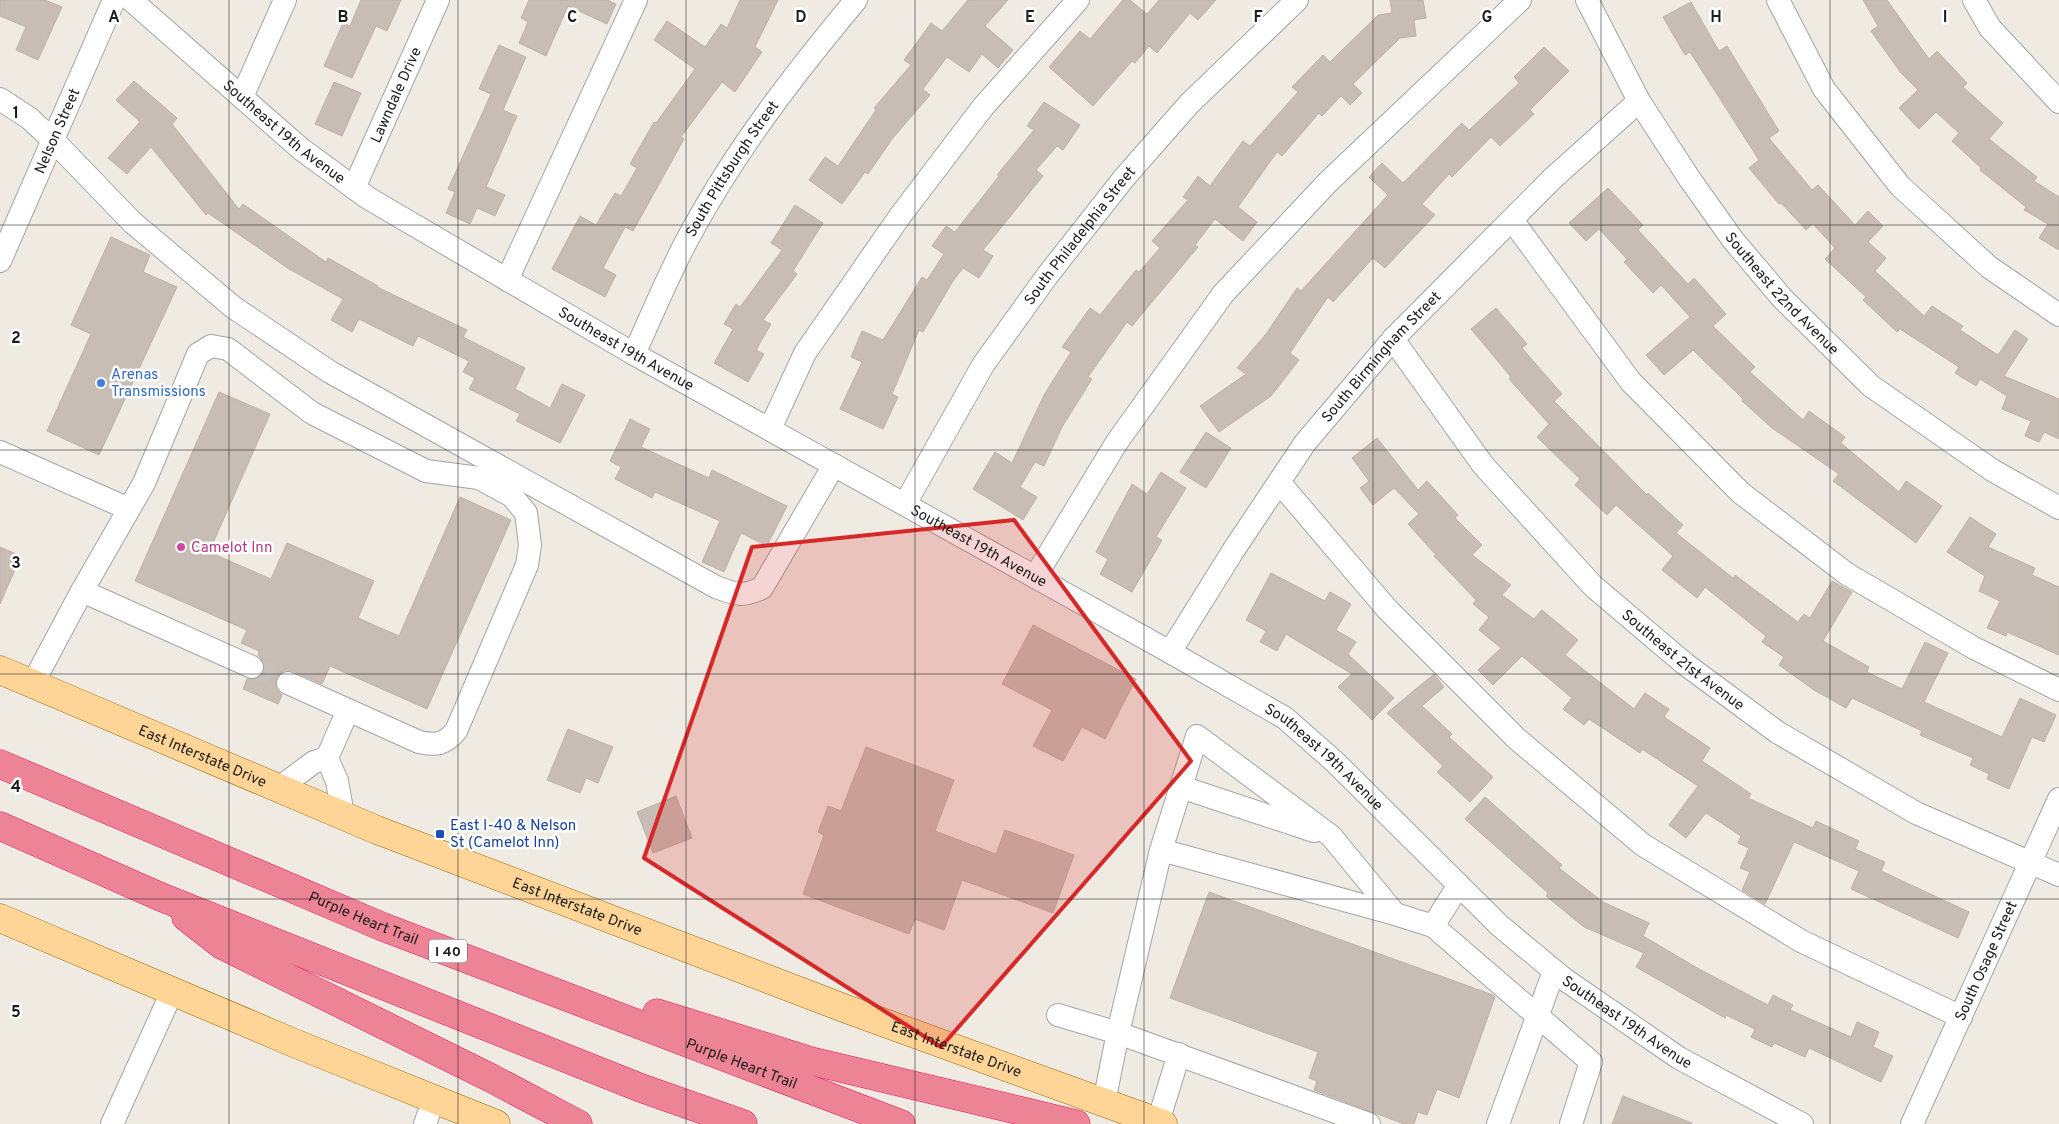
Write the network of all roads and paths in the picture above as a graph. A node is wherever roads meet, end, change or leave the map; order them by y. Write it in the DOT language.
graph roads {
  1 [pos="114,0"];
  2 [pos="131,0"];
  3 [pos="285,0"];
  4 [pos="438,0"];
  5 [pos="636,0"];
  6 [pos="856,0"];
  7 [pos="1078,0"];
  8 [pos="1297,0"];
  9 [pos="1520,0"];
  10 [pos="1587,0"];
  11 [pos="1778,0"];
  12 [pos="1974,0"];
  13 [pos="242,97"];
  14 [pos="0,99"];
  15 [pos="1639,101"];
  16 [pos="2059,102"];
  17 [pos="53,140"];
  18 [pos="354,188"];
  19 [pos="1512,220"];
  20 [pos="0,261"];
  21 [pos="507,280"];
  22 [pos="2059,315"];
  23 [pos="1393,339"];
  24 [pos="634,354"];
  25 [pos="770,430"];
  26 [pos="0,452"];
  27 [pos="834,465"];
  28 [pos="1279,482"];
  29 [pos="904,504"];
  30 [pos="2059,508"];
  31 [pos="129,509"];
  32 [pos="1035,577"];
  33 [pos="82,592"];
  34 [pos="1170,652"];
  35 [pos="252,667"];
  36 [pos="0,670"];
  37 [pos="33,683"];
  38 [pos="288,683"];
  39 [pos="2059,690"];
  40 [pos="348,710"];
  41 [pos="327,758"];
  42 [pos="0,764"];
  43 [pos="1181,787"];
  44 [pos="279,788"];
  45 [pos="2059,799"];
  46 [pos="343,815"];
  47 [pos="0,826"];
  48 [pos="1331,836"];
  49 [pos="1161,850"];
  50 [pos="2031,862"];
  51 [pos="2059,875"];
  52 [pos="1459,885"];
  53 [pos="161,898"];
  54 [pos="1395,914"];
  55 [pos="0,918"];
  56 [pos="1434,926"];
  57 [pos="383,927"];
  58 [pos="1554,971"];
  59 [pos="172,992"];
  60 [pos="1058,1015"];
  61 [pos="1538,1015"];
  62 [pos="1961,1017"];
  63 [pos="1118,1033"];
  64 [pos="1179,1054"];
  65 [pos="1104,1102"];
  66 [pos="430,1112"];
  67 [pos="1160,1123"];
  68 [pos="112,1124"];
  69 [pos="496,1124"];
  70 [pos="578,1124"];
  71 [pos="743,1124"];
  72 [pos="901,1124"];
  73 [pos="1076,1124"];
  74 [pos="1370,1124"];
  75 [pos="1498,1124"];
  76 [pos="1571,1124"];
  77 [pos="1802,1124"];
  78 [pos="1912,1124"];
  1 -- 17 [label="street, Nelson Street"];
  2 -- 13 [label="street, Southeast 19th Avenue"];
  3 -- 13 [label="street"];
  4 -- 18 [label="street, Lawndale Drive"];
  5 -- 21 [label="street"];
  6 -- 24 [label="street, South Pittsburgh Street"];
  7 -- 25 [label="street"];
  8 -- 29 [label="street, South Philadelphia Street"];
  9 -- 32 [label="street"];
  10 -- 15 [label="street, Southeast 22nd Avenue"];
  11 -- 22 [label="street"];
  12 -- 16 [label="street"];
  13 -- 18 [label="street, Southeast 19th Avenue"];
  14 -- 17 [label="street"];
  15 -- 19 [label="street, South Birmingham Street"];
  15 -- 30 [label="street, Southeast 22nd Avenue"];
  17 -- 20 [label="street, Nelson Street"];
  17 -- 27 [label="street"];
  18 -- 21 [label="street, Southeast 19th Avenue"];
  19 -- 23 [label="street, South Birmingham Street"];
  19 -- 39 [label="street"];
  21 -- 24 [label="street, Southeast 19th Avenue"];
  23 -- 28 [label="street, South Birmingham Street"];
  23 -- 50 [label="street, Southeast 21st Avenue"];
  24 -- 25 [label="street, Southeast 19th Avenue"];
  25 -- 27 [label="street, Southeast 19th Avenue"];
  26 -- 31 [label="street"];
  27 -- 29 [label="street, Southeast 19th Avenue"];
  28 -- 34 [label="street, South Birmingham Street"];
  28 -- 62 [label="street"];
  29 -- 32 [label="street, Southeast 19th Avenue"];
  31 -- 33 [label="street"];
  31 -- 40 [label="street"];
  32 -- 34 [label="street, Southeast 19th Avenue"];
  33 -- 35 [label="street"];
  33 -- 37 [label="street"];
  34 -- 52 [label="street, Southeast 19th Avenue"];
  36 -- 37 [label="main road, East Interstate Drive"];
  37 -- 44 [label="main road, East Interstate Drive"];
  38 -- 40 [label="street"];
  40 -- 41 [label="street"];
  41 -- 44 [label="street"];
  41 -- 46 [label="street"];
  42 -- 57 [label="highway, Purple Heart Trail / I 40"];
  43 -- 48 [label="street"];
  43 -- 48 [label="street"];
  43 -- 49 [label="street"];
  44 -- 46 [label="main road, East Interstate Drive"];
  45 -- 50 [label="street, South Osage Street"];
  46 -- 65 [label="main road, East Interstate Drive"];
  47 -- 53 [label="highway"];
  48 -- 54 [label="street"];
  49 -- 54 [label="street"];
  49 -- 63 [label="street"];
  50 -- 51 [label="street, Southeast 21st Avenue"];
  50 -- 62 [label="street, South Osage Street"];
  52 -- 56 [label="street"];
  52 -- 58 [label="street, Southeast 19th Avenue"];
  53 -- 70 [label="highway"];
  53 -- 71 [label="highway"];
  54 -- 56 [label="street"];
  55 -- 59 [label="main road"];
  56 -- 61 [label="street"];
  57 -- 72 [label="highway, Purple Heart Trail / I 40"];
  57 -- 73 [label="highway"];
  58 -- 61 [label="street"];
  58 -- 77 [label="street, Southeast 19th Avenue"];
  59 -- 66 [label="main road"];
  59 -- 68 [label="street"];
  60 -- 63 [label="street"];
  61 -- 75 [label="street"];
  61 -- 76 [label="street"];
  62 -- 78 [label="street, South Osage Street"];
  63 -- 64 [label="street"];
  63 -- 65 [label="street"];
  64 -- 67 [label="street"];
  64 -- 74 [label="street"];
  65 -- 67 [label="main road, East Interstate Drive"];
  66 -- 69 [label="main road"];
}
